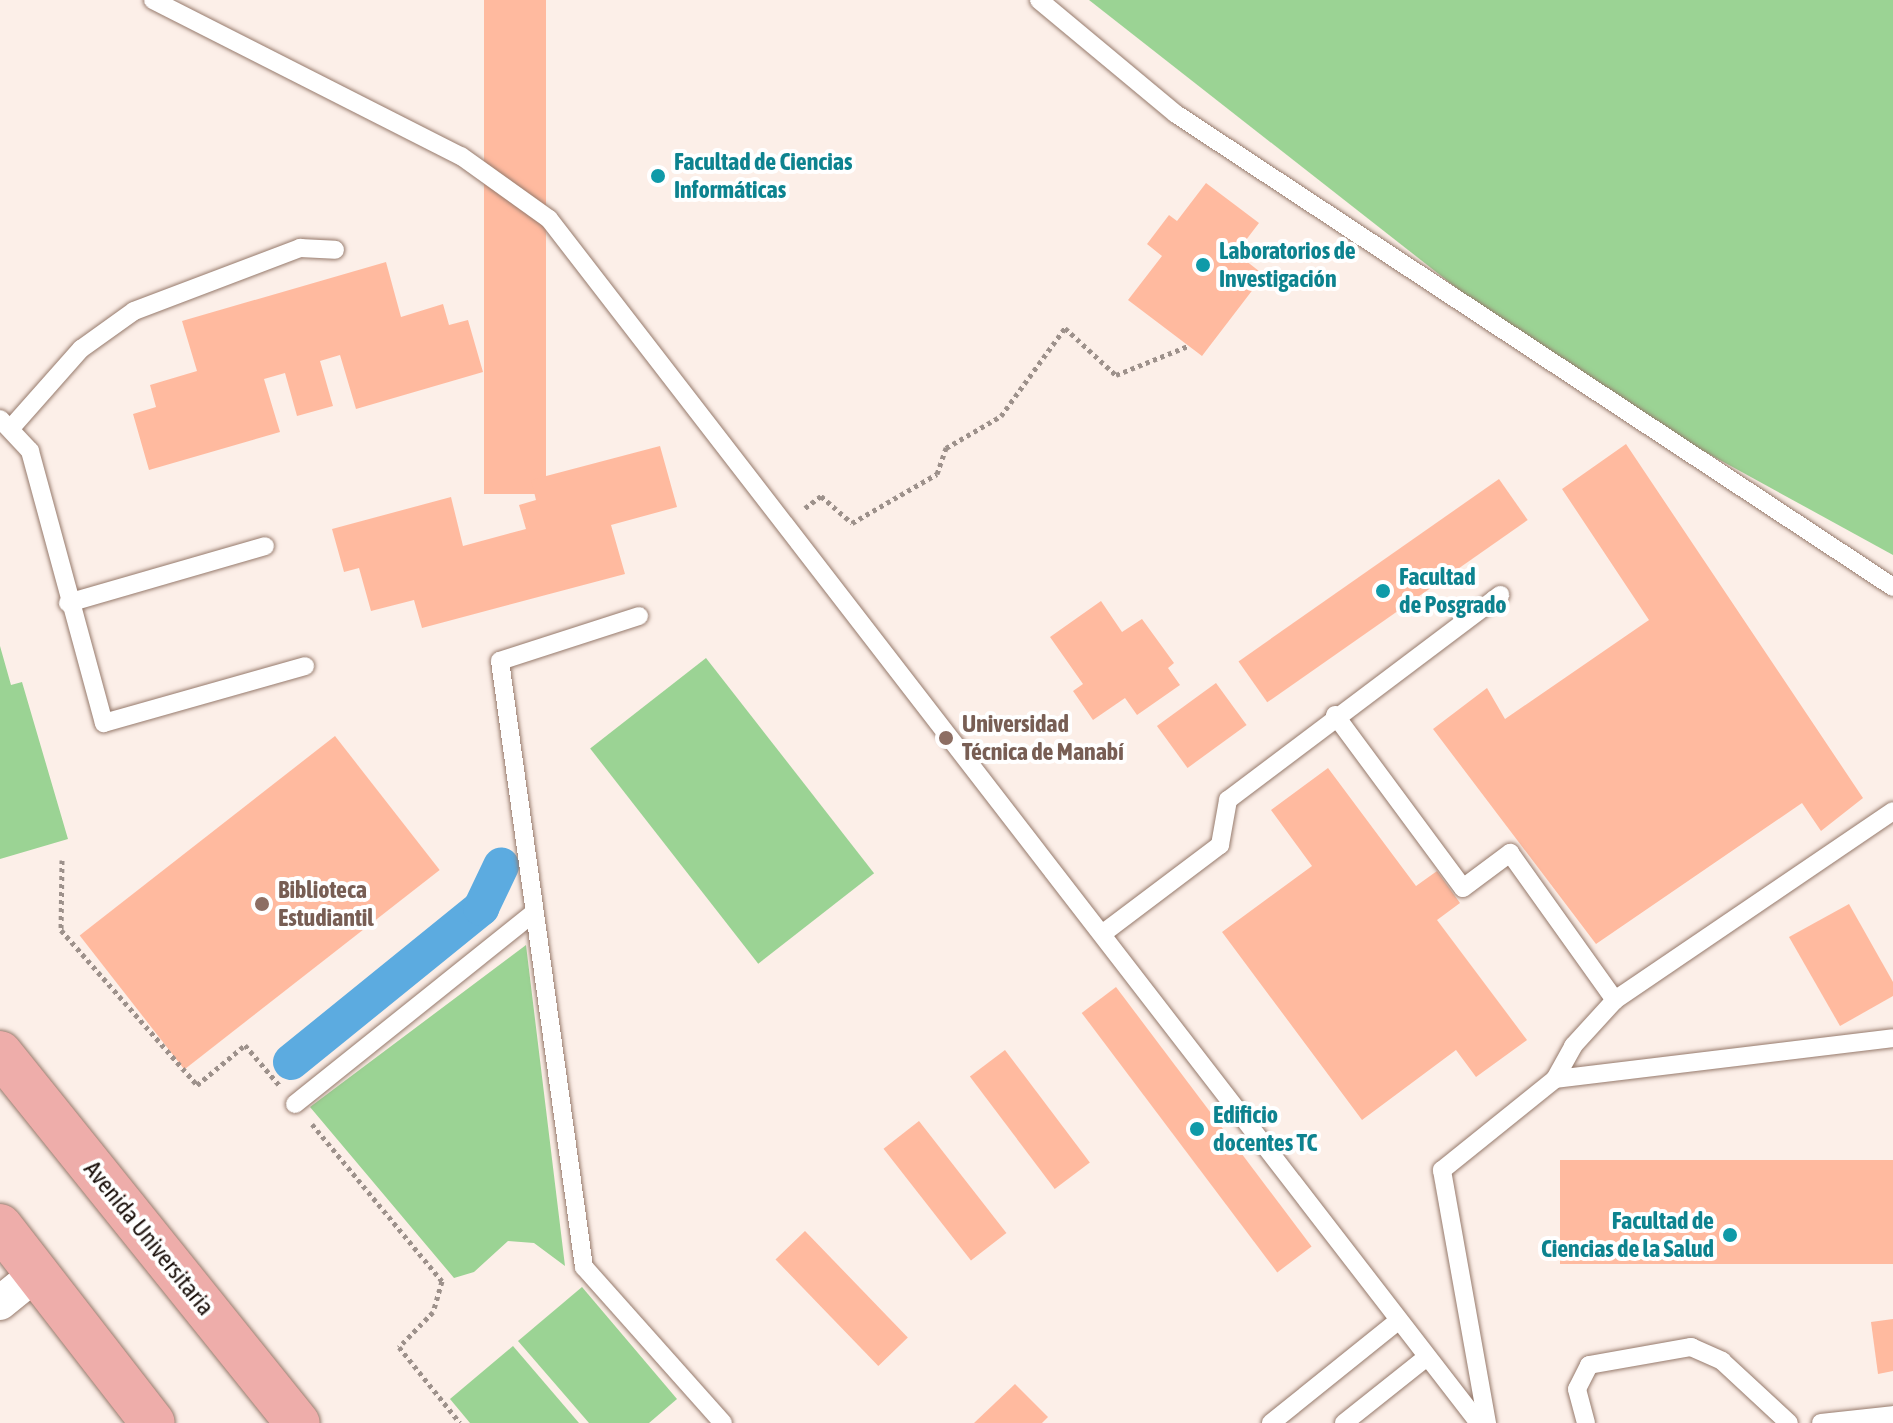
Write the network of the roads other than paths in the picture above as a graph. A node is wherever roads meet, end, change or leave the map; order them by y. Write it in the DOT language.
graph roads {
  1 [pos="153,0"];
  2 [pos="1039,0"];
  3 [pos="175,5"];
  4 [pos="335,250"];
  5 [pos="5,423"];
  6 [pos="265,546"];
  7 [pos="1893,587"];
  8 [pos="1500,595"];
  9 [pos="68,603"];
  10 [pos="639,616"];
  11 [pos="305,666"];
  12 [pos="1335,715"];
  13 [pos="1893,811"];
  14 [pos="535,912"];
  15 [pos="1102,934"];
  16 [pos="1615,1000"];
  17 [pos="1893,1038"];
  18 [pos="0,1053"];
  19 [pos="1555,1079"];
  20 [pos="295,1104"];
  21 [pos="0,1226"];
  22 [pos="37,1273"];
  23 [pos="0,1303"];
  24 [pos="1399,1320"];
  25 [pos="1427,1357"];
  26 [pos="1893,1415"];
  27 [pos="153,1423"];
  28 [pos="298,1423"];
  29 [pos="723,1423"];
  30 [pos="1271,1423"];
  31 [pos="1344,1423"];
  32 [pos="1479,1423"];
  33 [pos="1487,1423"];
  34 [pos="1586,1423"];
  35 [pos="1789,1423"];
  36 [pos="1821,1423"];
  1 -- 3 [label="lane"];
  2 -- 7 [label="lane"];
  3 -- 15 [label="lane"];
  4 -- 5 [label="lane"];
  5 -- 9 [label="lane"];
  6 -- 9 [label="lane"];
  8 -- 12 [label="lane"];
  9 -- 11 [label="lane"];
  10 -- 14 [label="lane"];
  12 -- 15 [label="lane"];
  12 -- 16 [label="lane"];
  13 -- 16 [label="lane"];
  14 -- 20 [label="lane"];
  14 -- 29 [label="lane"];
  15 -- 24 [label="lane"];
  16 -- 19 [label="lane"];
  17 -- 19 [label="lane"];
  18 -- 28 [label="main road, Avenida Universitaria"];
  19 -- 33 [label="lane"];
  21 -- 22 [label="main road"];
  22 -- 23 [label="street"];
  22 -- 27 [label="main road"];
  24 -- 25 [label="lane"];
  24 -- 30 [label="lane"];
  25 -- 31 [label="lane"];
  25 -- 32 [label="lane"];
  26 -- 36 [label="lane"];
  34 -- 35 [label="lane"];
}
